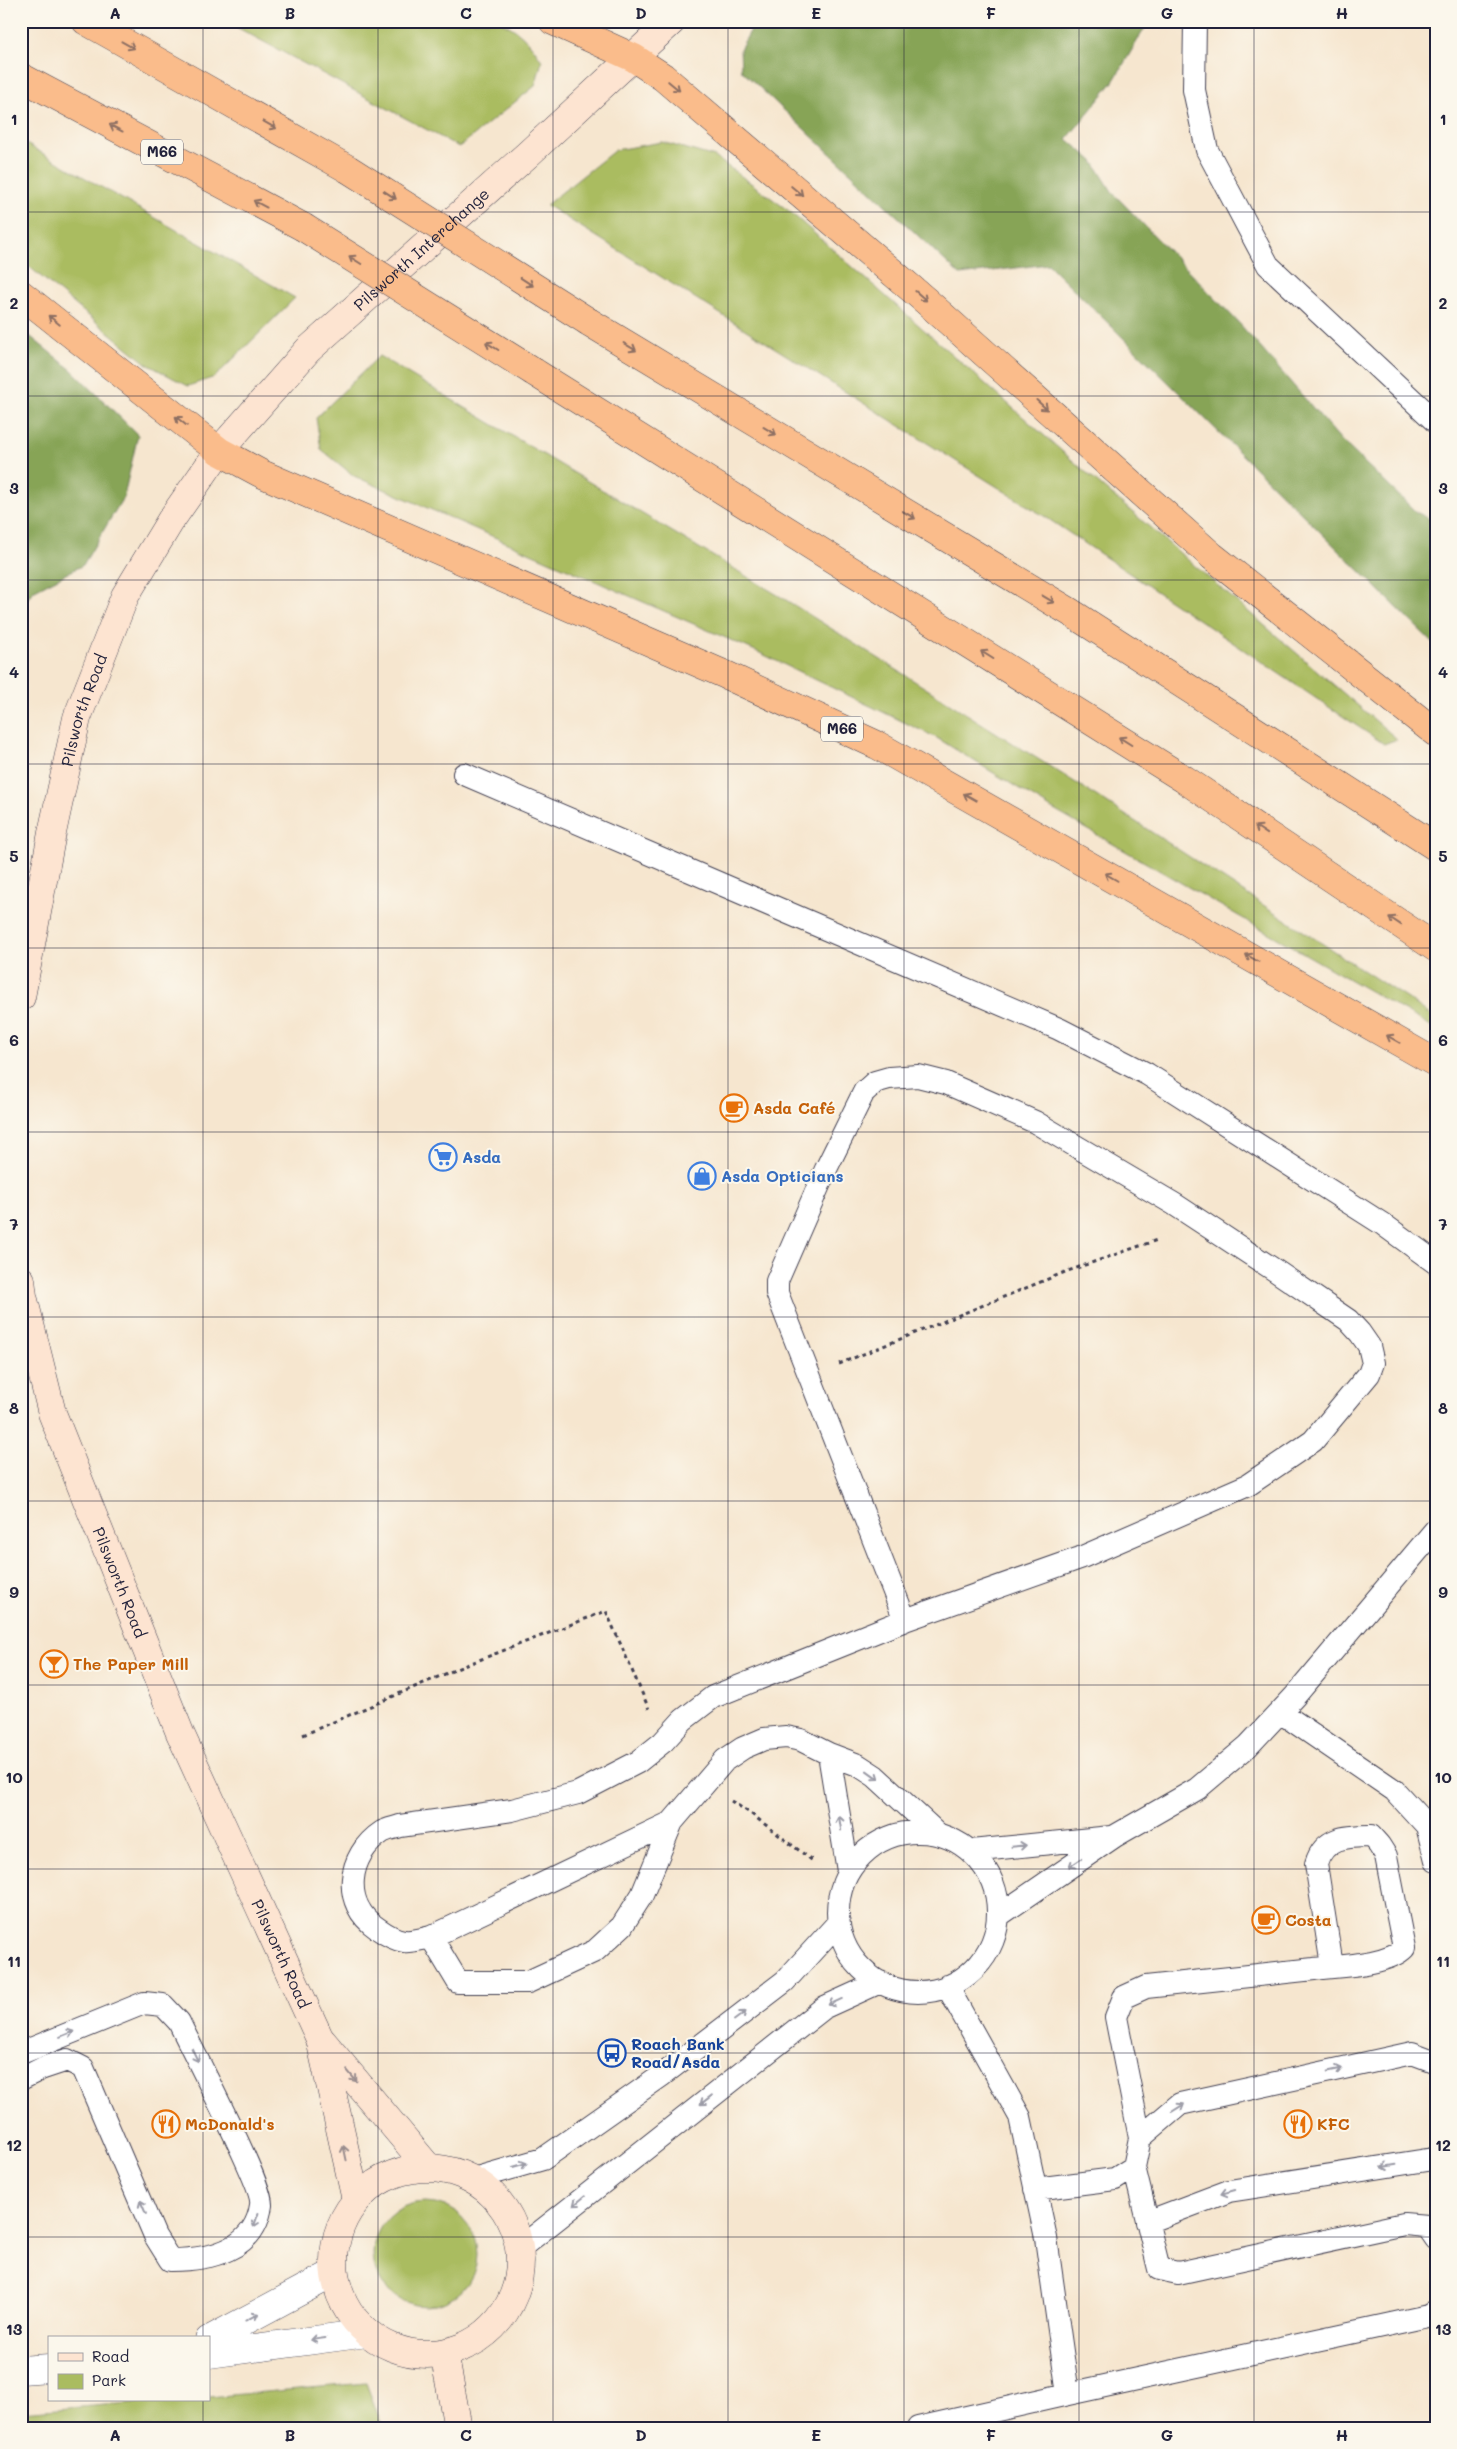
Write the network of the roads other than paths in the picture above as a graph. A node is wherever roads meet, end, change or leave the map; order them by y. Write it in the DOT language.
graph roads {
  1 [pos="86,21"];
  2 [pos="552,21"];
  3 [pos="672,21"];
  4 [pos="1195,21"];
  5 [pos="634,58"];
  6 [pos="21,77"];
  7 [pos="21,294"];
  8 [pos="1436,422"];
  9 [pos="219,451"];
  10 [pos="1436,733"];
  11 [pos="464,774"];
  12 [pos="1436,847"];
  13 [pos="1436,948"];
  14 [pos="21,997"];
  15 [pos="1436,1063"];
  16 [pos="1436,1263"];
  17 [pos="21,1280"];
  18 [pos="1436,1529"];
  19 [pos="905,1620"];
  20 [pos="1280,1712"];
  21 [pos="830,1754"];
  22 [pos="672,1822"];
  23 [pos="938,1834"];
  24 [pos="1116,1836"];
  25 [pos="971,1851"];
  26 [pos="1436,1861"];
  27 [pos="846,1878"];
  28 [pos="998,1916"];
  29 [pos="838,1923"];
  30 [pos="431,1937"];
  31 [pos="1332,1966"];
  32 [pos="880,1982"];
  33 [pos="947,1986"];
  34 [pos="320,2039"];
  35 [pos="21,2053"];
  36 [pos="1436,2062"];
  37 [pos="21,2079"];
  38 [pos="1140,2138"];
  39 [pos="1436,2157"];
  40 [pos="428,2167"];
  41 [pos="1134,2167"];
  42 [pos="473,2179"];
  43 [pos="1036,2189"];
  44 [pos="356,2200"];
  45 [pos="1147,2222"];
  46 [pos="1436,2239"];
  47 [pos="520,2248"];
  48 [pos="334,2273"];
  49 [pos="1436,2311"];
  50 [pos="366,2333"];
  51 [pos="210,2339"];
  52 [pos="444,2353"];
  53 [pos="210,2354"];
  54 [pos="48,2368"];
  55 [pos="21,2370"];
  56 [pos="1068,2394"];
  57 [pos="458,2428"];
  58 [pos="918,2428"];
  1 -- 12 [label="highway, one-way, bridge"];
  2 -- 5 [label="highway"];
  3 -- 5 [label="street"];
  4 -- 8 [label="lane"];
  5 -- 9 [label="street, Pilsworth Interchange"];
  5 -- 10 [label="highway, one-way"];
  13 -- 6 [label="highway, M66, one-way, bridge"];
  9 -- 7 [label="highway, M66, one-way"];
  9 -- 14 [label="street, Pilsworth Road"];
  15 -- 9 [label="highway, M66, one-way"];
  11 -- 16 [label="lane"];
  17 -- 34 [label="street, Pilsworth Road"];
  18 -- 20 [label="lane"];
  19 -- 19 [label="lane"];
  19 -- 30 [label="lane"];
  20 -- 24 [label="lane"];
  20 -- 26 [label="lane"];
  21 -- 22 [label="lane"];
  21 -- 23 [label="lane, one-way"];
  27 -- 21 [label="lane, one-way"];
  22 -- 30 [label="lane"];
  22 -- 30 [label="lane"];
  23 -- 25 [label="lane"];
  23 -- 27 [label="lane"];
  25 -- 24 [label="lane, one-way"];
  24 -- 28 [label="lane, one-way"];
  25 -- 28 [label="lane"];
  27 -- 29 [label="lane"];
  28 -- 33 [label="lane"];
  29 -- 32 [label="lane"];
  42 -- 29 [label="lane, one-way"];
  31 -- 31 [label="lane"];
  31 -- 38 [label="lane"];
  32 -- 33 [label="lane"];
  32 -- 47 [label="lane, one-way"];
  33 -- 43 [label="lane"];
  34 -- 40 [label="street, Pilsworth Road, one-way"];
  44 -- 34 [label="street, Pilsworth Road, one-way"];
  35 -- 37 [label="lane, one-way"];
  38 -- 36 [label="lane, one-way"];
  38 -- 41 [label="lane"];
  39 -- 45 [label="lane, one-way"];
  40 -- 42 [label="street"];
  40 -- 44 [label="street"];
  41 -- 43 [label="lane"];
  41 -- 45 [label="lane"];
  42 -- 47 [label="street"];
  43 -- 56 [label="lane"];
  44 -- 48 [label="street"];
  45 -- 46 [label="lane"];
  47 -- 52 [label="street"];
  48 -- 50 [label="street"];
  51 -- 48 [label="street, one-way"];
  49 -- 56 [label="lane"];
  50 -- 52 [label="street"];
  50 -- 53 [label="street, one-way"];
  52 -- 57 [label="street"];
  54 -- 55 [label="street"];
  56 -- 58 [label="lane"];
}
